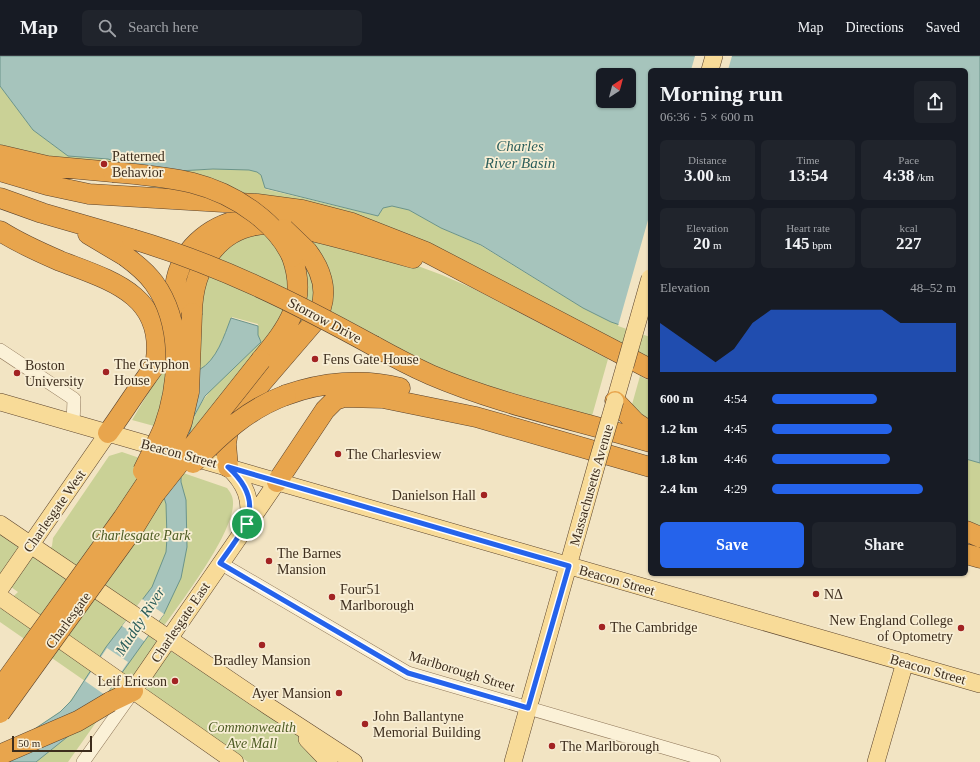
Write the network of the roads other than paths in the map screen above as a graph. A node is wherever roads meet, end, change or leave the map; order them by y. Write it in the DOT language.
graph roads {
  1 [pos="714,56"];
  2 [pos="711,68"];
  3 [pos="0,155"];
  4 [pos="0,171"];
  5 [pos="0,198"];
  6 [pos="276,224"];
  7 [pos="0,230"];
  8 [pos="129,247"];
  9 [pos="300,254"];
  10 [pos="471,274"];
  11 [pos="648,285"];
  12 [pos="0,350"];
  13 [pos="155,365"];
  14 [pos="648,367"];
  15 [pos="615,401"];
  16 [pos="0,402"];
  17 [pos="476,417"];
  18 [pos="73,424"];
  19 [pos="648,431"];
  20 [pos="108,433"];
  21 [pos="648,441"];
  22 [pos="648,466"];
  23 [pos="228,467"];
  24 [pos="277,482"];
  25 [pos="129,522"];
  26 [pos="0,524"];
  27 [pos="247,524"];
  28 [pos="968,532"];
  29 [pos="980,537"];
  30 [pos="31,545"];
  31 [pos="968,555"];
  32 [pos="980,558"];
  33 [pos="220,563"];
  34 [pos="569,566"];
  35 [pos="0,589"];
  36 [pos="0,597"];
  37 [pos="163,634"];
  38 [pos="905,662"];
  39 [pos="980,684"];
  40 [pos="0,689"];
  41 [pos="133,691"];
  42 [pos="268,706"];
  43 [pos="528,708"];
  44 [pos="0,713"];
  45 [pos="0,755"];
  46 [pos="83,762"];
  47 [pos="235,762"];
  48 [pos="329,762"];
  49 [pos="354,762"];
  50 [pos="513,762"];
  51 [pos="714,762"];
  52 [pos="876,762"];
  1 -- 2 [label="main road"];
  3 -- 9 [label="highway, bridge"];
  4 -- 10 [label="highway"];
  5 -- 8 [label="highway"];
  6 -- 10 [label="highway"];
  6 -- 13 [label="highway"];
  6 -- 25 [label="highway, bridge"];
  7 -- 13 [label="highway"];
  8 -- 21 [label="highway, Storrow Drive, bridge"];
  8 -- 25 [label="highway, bridge"];
  9 -- 23 [label="highway"];
  9 -- 25 [label="highway, bridge"];
  10 -- 14 [label="highway"];
  11 -- 15 [label="main road, Massachusetts Avenue, bridge"];
  12 -- 18 [label="street"];
  13 -- 20 [label="highway"];
  15 -- 19 [label="highway"];
  15 -- 34 [label="main road, Massachusetts Avenue, bridge"];
  16 -- 18 [label="main road, Beacon Street"];
  17 -- 22 [label="highway"];
  17 -- 24 [label="highway"];
  17 -- 25 [label="highway, bridge"];
  18 -- 20 [label="main road, Beacon Street"];
  20 -- 23 [label="main road, Beacon Street, bridge"];
  20 -- 30 [label="main road, Charlesgate West"];
  23 -- 24 [label="main road, Beacon Street"];
  23 -- 27 [label="main road"];
  24 -- 27 [label="main road, Charlesgate East"];
  24 -- 34 [label="main road, Beacon Street"];
  25 -- 40 [label="highway, Charlesgate, bridge"];
  25 -- 44 [label="highway, Charlesgate, bridge"];
  26 -- 30 [label="main road"];
  27 -- 33 [label="main road, Charlesgate East"];
  28 -- 29 [label="highway"];
  30 -- 35 [label="main road, Charlesgate West"];
  30 -- 37 [label="main road"];
  31 -- 32 [label="highway"];
  33 -- 37 [label="main road, Charlesgate East"];
  33 -- 43 [label="street, Marlborough Street"];
  34 -- 38 [label="main road, Beacon Street"];
  34 -- 43 [label="main road, Massachusetts Avenue"];
  36 -- 41 [label="main road"];
  37 -- 41 [label="main road, Charlesgate East"];
  37 -- 42 [label="main road"];
  38 -- 39 [label="main road, Beacon Street"];
  38 -- 52 [label="main road"];
  41 -- 45 [label="highway, bridge"];
  41 -- 46 [label="street, Charlesgate East"];
  41 -- 47 [label="main road"];
  42 -- 48 [label="main road"];
  42 -- 49 [label="main road"];
  43 -- 50 [label="main road, Massachusetts Avenue"];
  43 -- 51 [label="street, Marlborough Street"];
}
